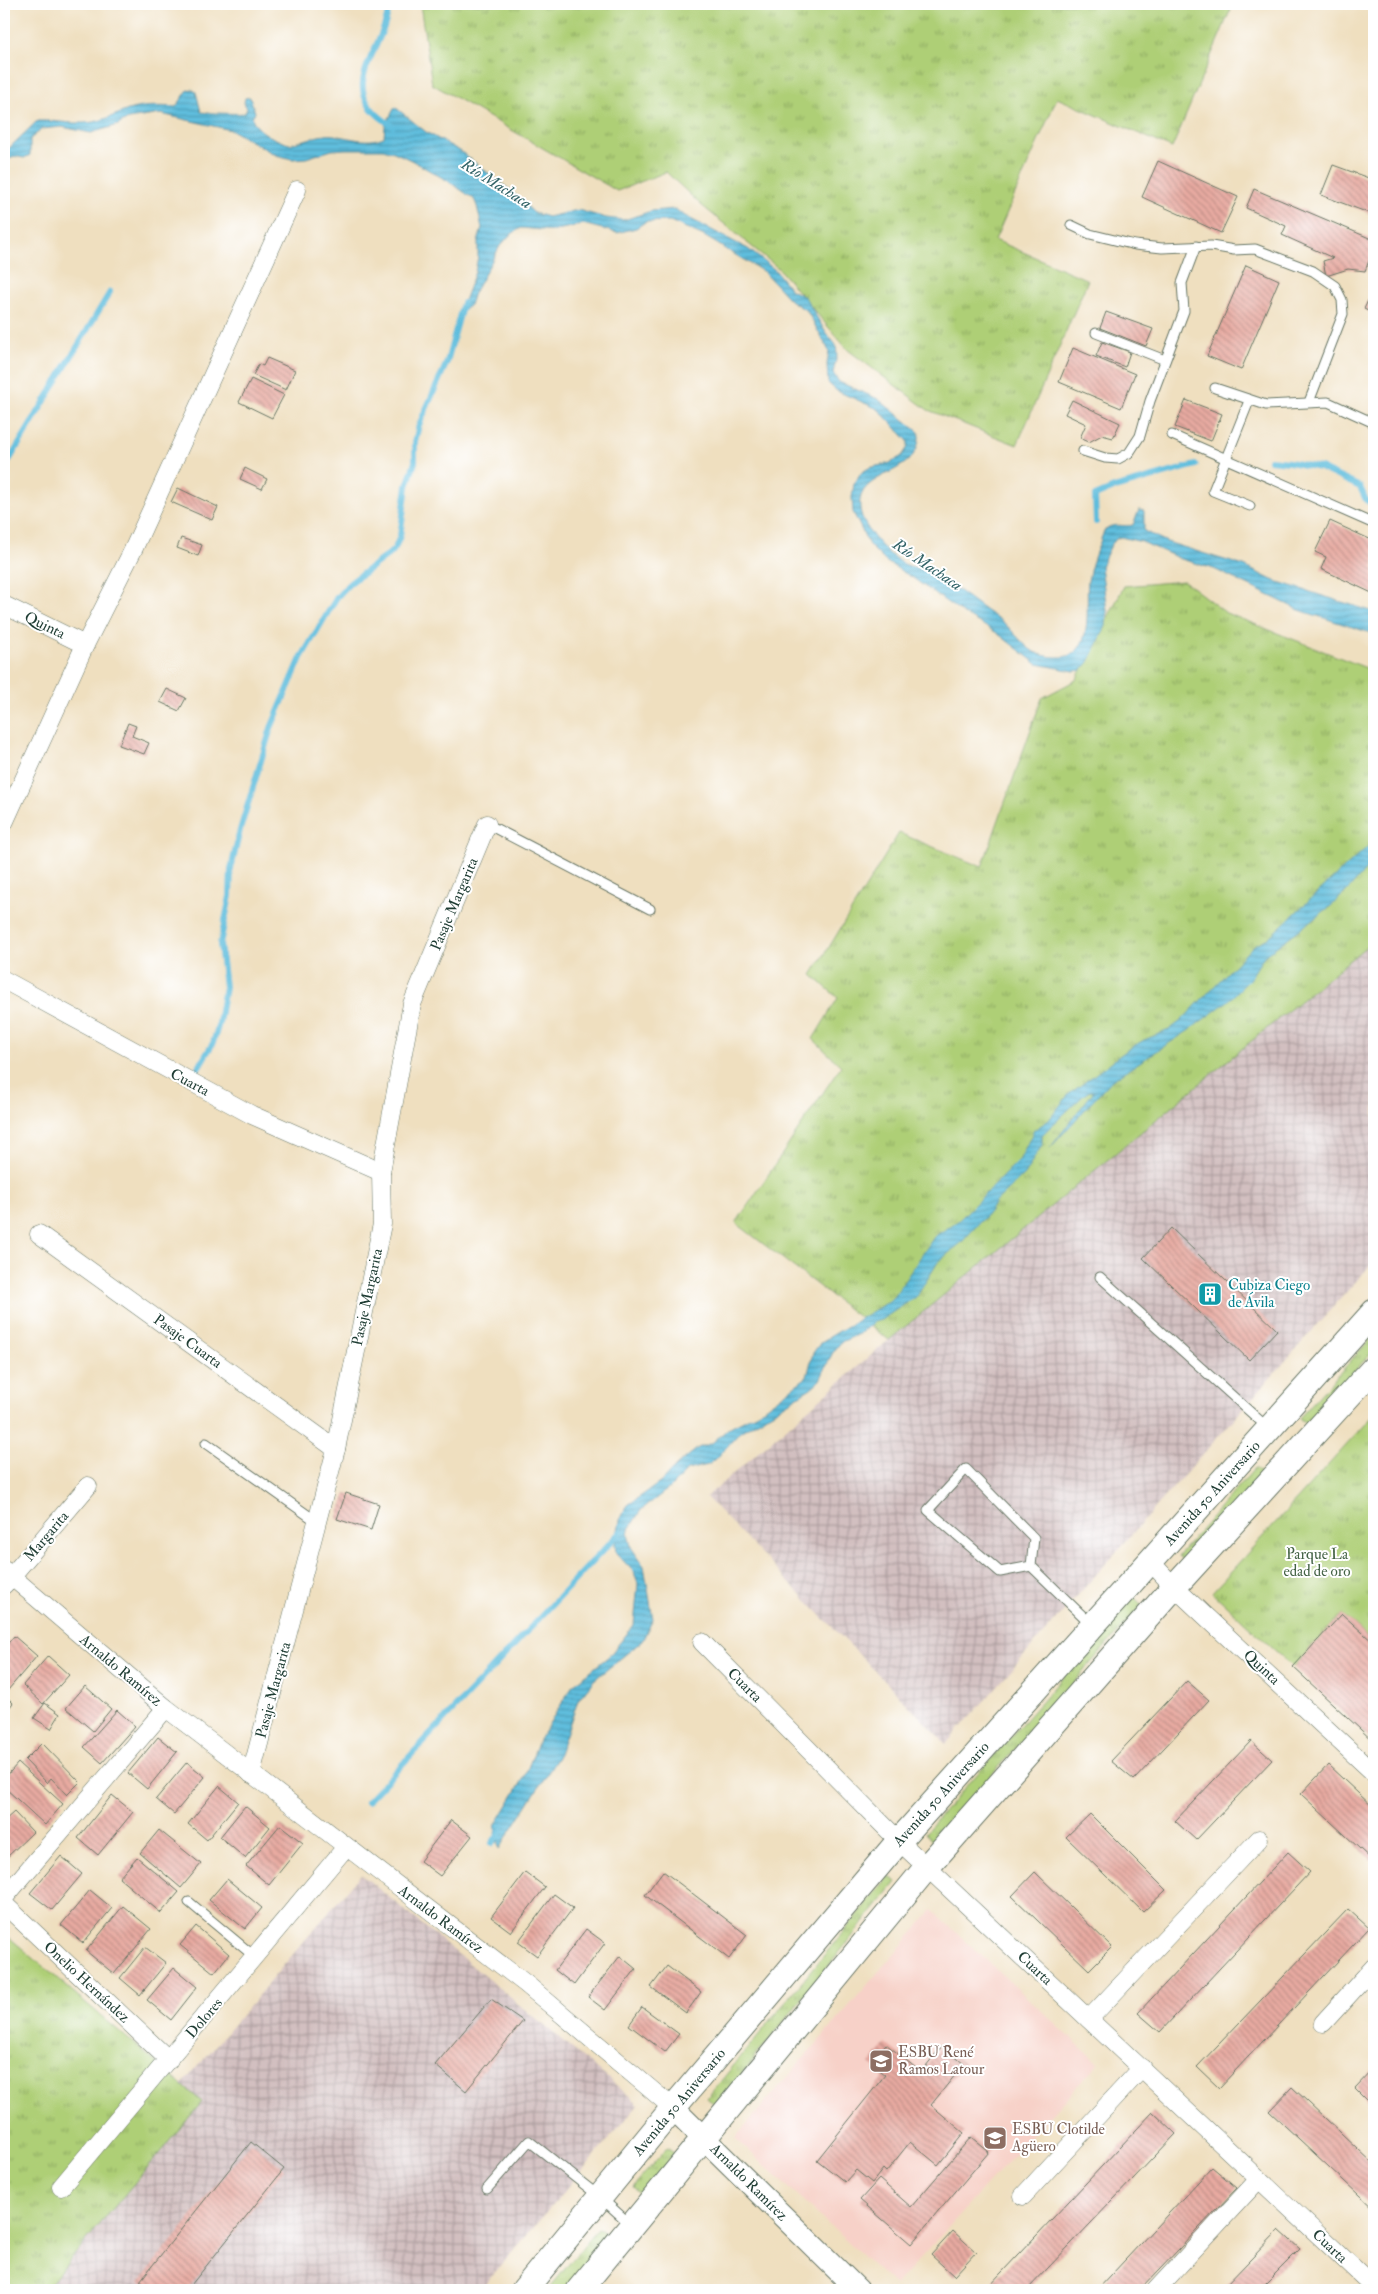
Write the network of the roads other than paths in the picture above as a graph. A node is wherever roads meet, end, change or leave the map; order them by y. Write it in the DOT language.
graph roads {
  1 [pos="298,190"];
  2 [pos="1071,225"];
  3 [pos="1196,246"];
  4 [pos="1096,333"];
  5 [pos="1165,360"];
  6 [pos="1215,388"];
  7 [pos="1250,401"];
  8 [pos="1309,402"];
  9 [pos="1374,423"];
  10 [pos="1172,435"];
  11 [pos="1083,451"];
  12 [pos="1226,458"];
  13 [pos="1250,506"];
  14 [pos="1374,524"];
  15 [pos="4,605"];
  16 [pos="85,645"];
  17 [pos="4,822"];
  18 [pos="487,824"];
  19 [pos="650,909"];
  20 [pos="4,980"];
  21 [pos="381,1172"];
  22 [pos="39,1234"];
  23 [pos="1100,1277"];
  24 [pos="1374,1312"];
  25 [pos="1374,1368"];
  26 [pos="1269,1429"];
  27 [pos="206,1443"];
  28 [pos="336,1449"];
  29 [pos="1296,1454"];
  30 [pos="88,1486"];
  31 [pos="316,1521"];
  32 [pos="1150,1561"];
  33 [pos="1031,1566"];
  34 [pos="6,1578"];
  35 [pos="1174,1588"];
  36 [pos="1092,1626"];
  37 [pos="702,1642"];
  38 [pos="166,1708"];
  39 [pos="1374,1773"];
  40 [pos="251,1774"];
  41 [pos="1258,1839"];
  42 [pos="899,1841"];
  43 [pos="346,1847"];
  44 [pos="927,1867"];
  45 [pos="4,1898"];
  46 [pos="189,1902"];
  47 [pos="4,1904"];
  48 [pos="255,1957"];
  49 [pos="1374,1967"];
  50 [pos="1089,2019"];
  51 [pos="1323,2023"];
  52 [pos="169,2060"];
  53 [pos="1142,2068"];
  54 [pos="673,2108"];
  55 [pos="704,2137"];
  56 [pos="1259,2179"];
  57 [pos="61,2187"];
  58 [pos="487,2189"];
  59 [pos="1023,2196"];
  60 [pos="600,2197"];
  61 [pos="632,2226"];
  62 [pos="1374,2287"];
  63 [pos="524,2290"];
  64 [pos="579,2290"];
  65 [pos="858,2290"];
  66 [pos="1156,2290"];
  1 -- 16 [label="street"];
  2 -- 3 [label="lane"];
  3 -- 5 [label="lane"];
  3 -- 8 [label="lane"];
  4 -- 5 [label="lane"];
  5 -- 11 [label="lane"];
  6 -- 7 [label="lane"];
  7 -- 8 [label="lane"];
  7 -- 12 [label="lane"];
  8 -- 9 [label="lane"];
  10 -- 12 [label="lane"];
  12 -- 13 [label="lane"];
  12 -- 14 [label="lane"];
  15 -- 16 [label="street, Quinta"];
  16 -- 17 [label="street"];
  18 -- 19 [label="lane"];
  18 -- 21 [label="street, Pasaje Margarita"];
  20 -- 21 [label="street, Cuarta"];
  21 -- 28 [label="street, Pasaje Margarita"];
  22 -- 28 [label="street, Pasaje Cuarta"];
  23 -- 26 [label="lane"];
  24 -- 26 [label="main road, Avenida 50 Aniversario"];
  25 -- 29 [label="main road"];
  26 -- 29 [label="main road"];
  26 -- 32 [label="main road, Avenida 50 Aniversario"];
  27 -- 31 [label="lane"];
  28 -- 31 [label="street, Pasaje Margarita"];
  29 -- 35 [label="main road"];
  30 -- 34 [label="street, Margarita"];
  31 -- 40 [label="street, Pasaje Margarita"];
  32 -- 35 [label="street, Quinta"];
  32 -- 36 [label="main road, Avenida 50 Aniversario"];
  33 -- 33 [label="lane"];
  33 -- 36 [label="lane"];
  34 -- 38 [label="street, Arnaldo Ramírez"];
  35 -- 39 [label="street, Quinta"];
  35 -- 44 [label="main road"];
  36 -- 42 [label="main road, Avenida 50 Aniversario"];
  37 -- 42 [label="street, Cuarta"];
  38 -- 40 [label="street, Arnaldo Ramírez"];
  38 -- 45 [label="street"];
  40 -- 43 [label="street, Arnaldo Ramírez"];
  41 -- 50 [label="street"];
  42 -- 44 [label="street, Cuarta"];
  42 -- 54 [label="main road, Avenida 50 Aniversario"];
  43 -- 48 [label="street, Dolores"];
  43 -- 54 [label="street, Arnaldo Ramírez"];
  44 -- 50 [label="street, Cuarta"];
  44 -- 55 [label="main road"];
  46 -- 48 [label="lane"];
  47 -- 52 [label="street, Onelio Hernández"];
  48 -- 52 [label="street, Dolores"];
  49 -- 51 [label="street"];
  50 -- 53 [label="street, Cuarta"];
  52 -- 57 [label="street, Dolores"];
  53 -- 56 [label="street, Cuarta"];
  53 -- 59 [label="street"];
  54 -- 55 [label="street, Arnaldo Ramírez"];
  54 -- 60 [label="main road, Avenida 50 Aniversario"];
  55 -- 61 [label="main road"];
  55 -- 65 [label="street, Arnaldo Ramírez"];
  56 -- 62 [label="street, Cuarta"];
  56 -- 66 [label="street"];
  58 -- 60 [label="lane"];
  60 -- 61 [label="lane"];
  60 -- 63 [label="main road, Avenida 50 Aniversario"];
  61 -- 64 [label="main road"];
}
